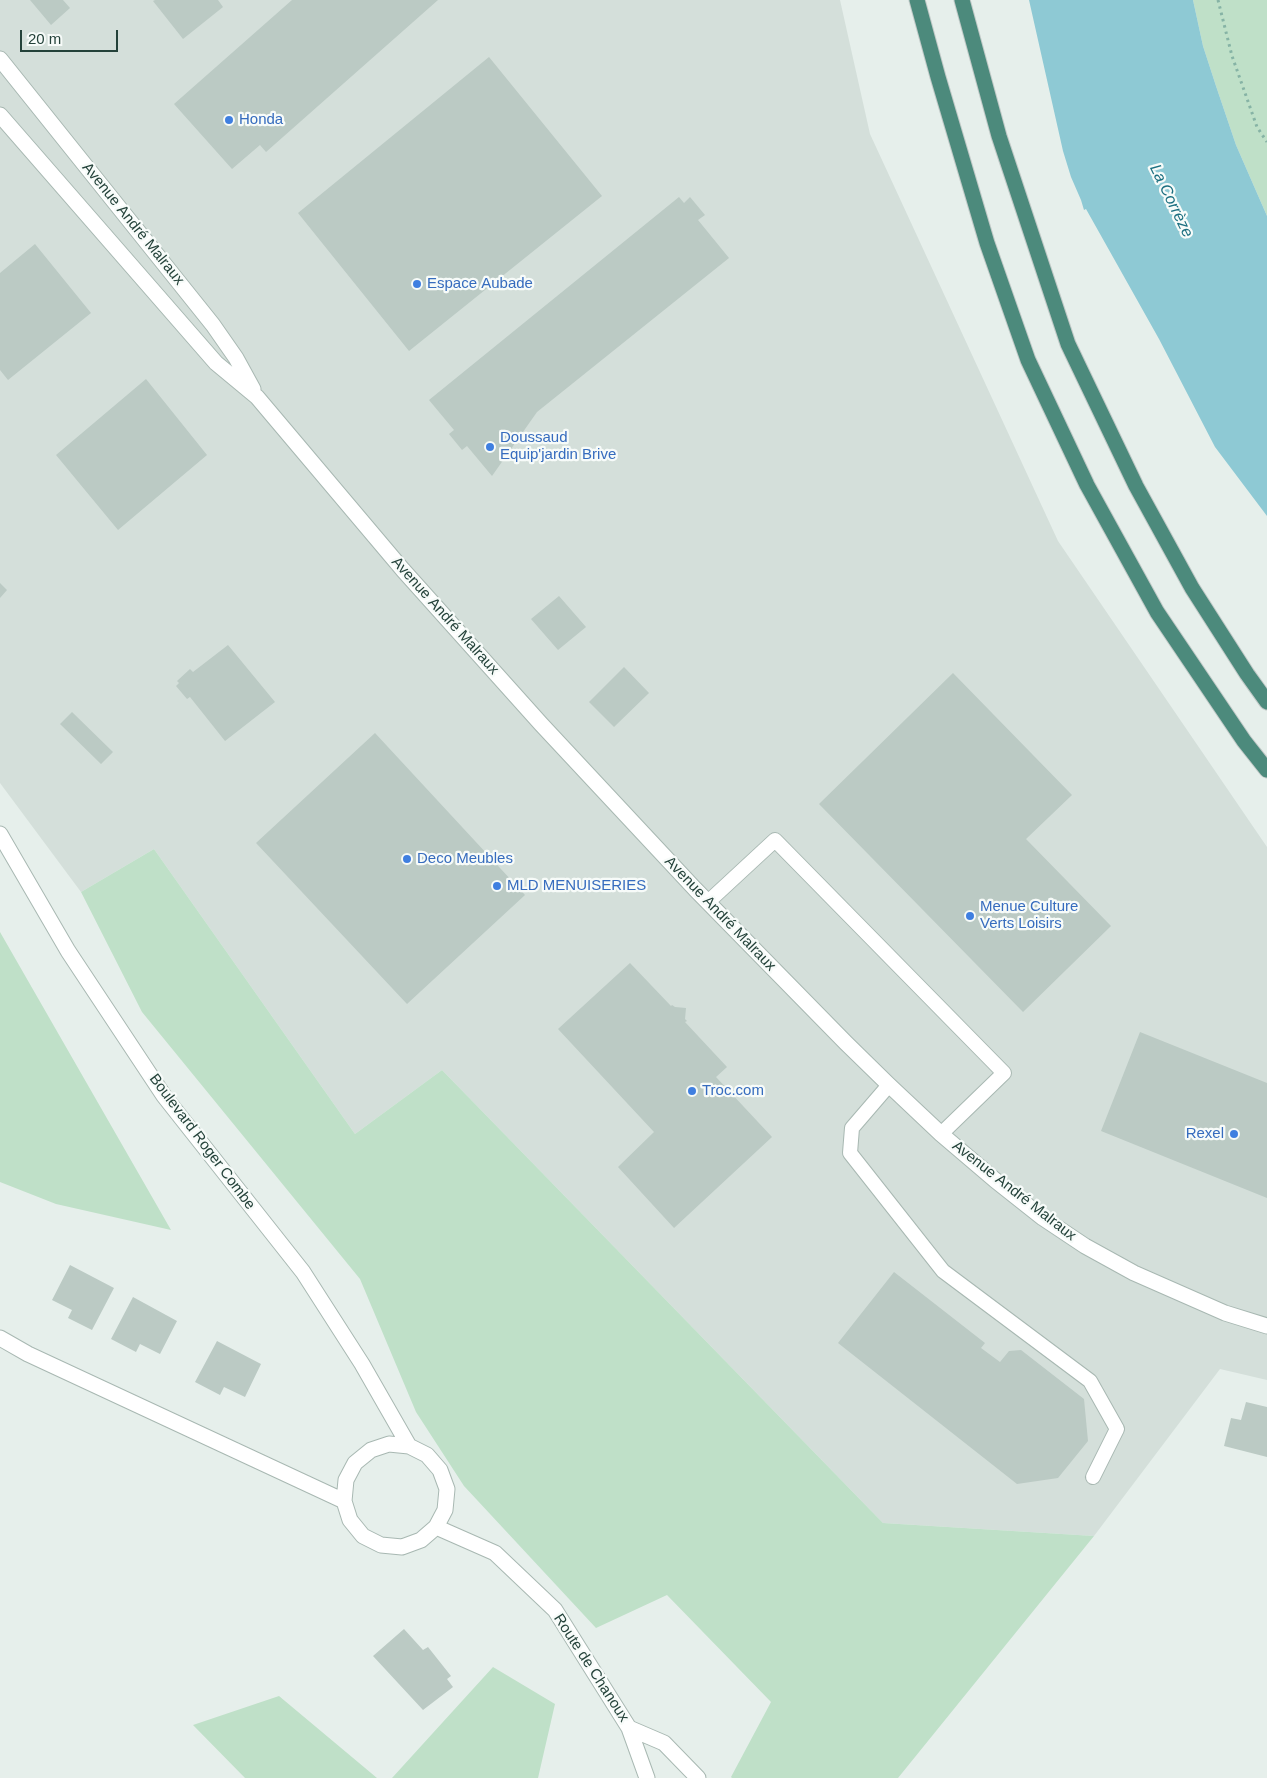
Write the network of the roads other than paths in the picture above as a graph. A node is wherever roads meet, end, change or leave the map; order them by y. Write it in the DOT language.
graph roads {
  1 [pos="918,0"];
  2 [pos="962,0"];
  3 [pos="0,59"];
  4 [pos="0,115"];
  5 [pos="257,397"];
  6 [pos="1267,702"];
  7 [pos="1267,770"];
  8 [pos="0,834"];
  9 [pos="708,902"];
  10 [pos="889,1085"];
  11 [pos="941,1134"];
  12 [pos="1267,1326"];
  13 [pos="0,1338"];
  14 [pos="409,1446"];
  15 [pos="1093,1477"];
  16 [pos="344,1501"];
  17 [pos="436,1527"];
  18 [pos="629,1728"];
  19 [pos="647,1778"];
  20 [pos="698,1778"];
  1 -- 7 [label="highway"];
  2 -- 6 [label="highway"];
  3 -- 5 [label="street, Avenue André Malraux"];
  4 -- 5 [label="street, Avenue André Malraux"];
  5 -- 9 [label="street, Avenue André Malraux"];
  8 -- 14 [label="street, Boulevard Roger Combe"];
  9 -- 10 [label="street, Avenue André Malraux"];
  9 -- 11 [label="lane"];
  10 -- 11 [label="street, Avenue André Malraux"];
  10 -- 15 [label="lane"];
  11 -- 12 [label="street, Avenue André Malraux"];
  13 -- 16 [label="street"];
  14 -- 16 [label="street"];
  14 -- 17 [label="street"];
  16 -- 17 [label="street"];
  17 -- 18 [label="street, Route de Chanoux"];
  18 -- 19 [label="street, Route de Chanoux"];
  18 -- 20 [label="street"];
}
